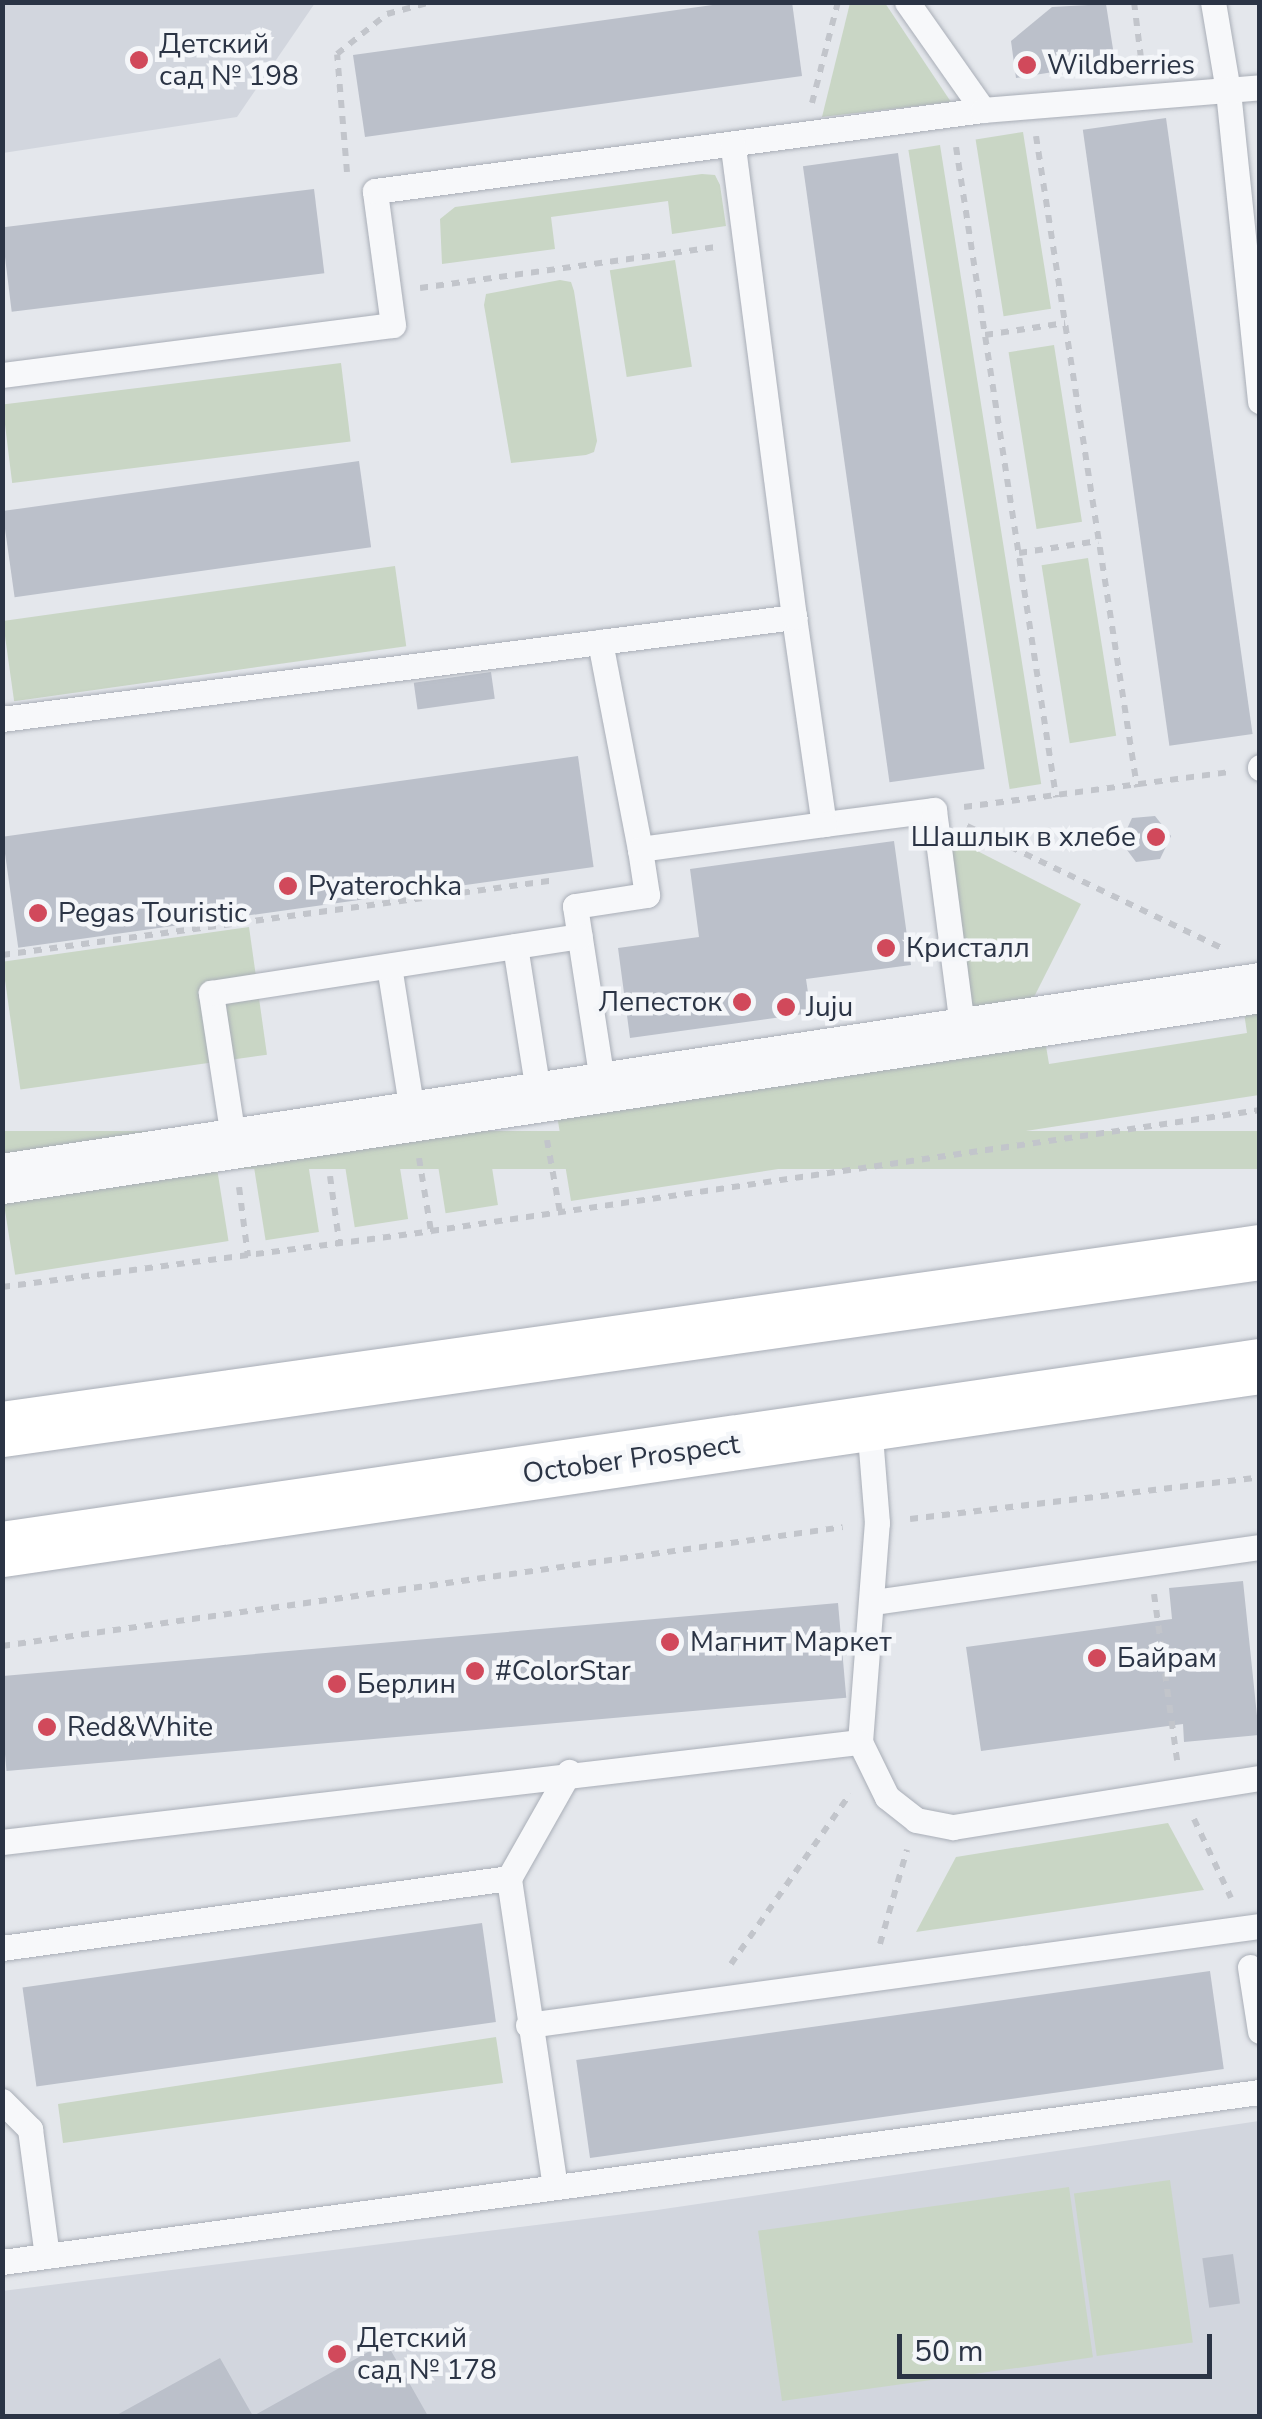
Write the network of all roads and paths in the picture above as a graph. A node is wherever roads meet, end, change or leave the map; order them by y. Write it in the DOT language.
graph roads {
  1 [pos="431,2"];
  2 [pos="838,2"];
  3 [pos="907,2"];
  4 [pos="1134,2"];
  5 [pos="1213,2"];
  6 [pos="1260,87"];
  7 [pos="1228,91"];
  8 [pos="1146,97"];
  9 [pos="1031,106"];
  10 [pos="983,110"];
  11 [pos="951,116"];
  12 [pos="804,133"];
  13 [pos="733,144"];
  14 [pos="375,190"];
  15 [pos="746,242"];
  16 [pos="389,292"];
  17 [pos="1065,323"];
  18 [pos="985,335"];
  19 [pos="1256,349"];
  20 [pos="2,375"];
  21 [pos="1260,401"];
  22 [pos="1098,541"];
  23 [pos="1018,553"];
  24 [pos="794,617"];
  25 [pos="600,642"];
  26 [pos="2,720"];
  27 [pos="1260,767"];
  28 [pos="1137,787"];
  29 [pos="1056,797"];
  30 [pos="934,810"];
  31 [pos="824,824"];
  32 [pos="640,849"];
  33 [pos="565,878"];
  34 [pos="580,936"];
  35 [pos="515,946"];
  36 [pos="1225,949"];
  37 [pos="2,955"];
  38 [pos="389,966"];
  39 [pos="1260,988"];
  40 [pos="963,1032"];
  41 [pos="603,1088"];
  42 [pos="539,1097"];
  43 [pos="1260,1110"];
  44 [pos="412,1117"];
  45 [pos="323,1130"];
  46 [pos="234,1144"];
  47 [pos="2,1179"];
  48 [pos="560,1212"];
  49 [pos="431,1231"];
  50 [pos="339,1241"];
  51 [pos="1260,1252"];
  52 [pos="248,1256"];
  53 [pos="2,1287"];
  54 [pos="1260,1366"];
  55 [pos="869,1424"];
  56 [pos="2,1429"];
  57 [pos="1260,1477"];
  58 [pos="878,1522"];
  59 [pos="1260,1546"];
  60 [pos="2,1549"];
  61 [pos="873,1602"];
  62 [pos="2,1646"];
  63 [pos="865,1753"];
  64 [pos="569,1772"];
  65 [pos="1260,1778"];
  66 [pos="916,1820"];
  67 [pos="2,1842"];
  68 [pos="509,1878"];
  69 [pos="1260,1926"];
  70 [pos="2,1948"];
  71 [pos="1250,1967"];
  72 [pos="870,1979"];
  73 [pos="706,2001"];
  74 [pos="528,2025"];
  75 [pos="1260,2031"];
  76 [pos="1260,2092"];
  77 [pos="2,2101"];
  78 [pos="555,2187"];
  79 [pos="48,2256"];
  80 [pos="2,2262"];
  1 -- 14 [label="path"];
  2 -- 12 [label="path"];
  3 -- 10 [label="lane"];
  4 -- 8 [label="path"];
  5 -- 7 [label="lane"];
  6 -- 7 [label="lane"];
  7 -- 8 [label="lane"];
  7 -- 19 [label="lane"];
  8 -- 9 [label="lane"];
  9 -- 10 [label="lane"];
  9 -- 17 [label="path"];
  10 -- 11 [label="lane"];
  11 -- 12 [label="lane"];
  11 -- 18 [label="path"];
  12 -- 13 [label="lane"];
  13 -- 14 [label="lane"];
  13 -- 15 [label="lane"];
  14 -- 16 [label="lane"];
  15 -- 16 [label="path"];
  15 -- 24 [label="lane"];
  16 -- 20 [label="lane"];
  17 -- 18 [label="path"];
  17 -- 22 [label="path"];
  18 -- 23 [label="path"];
  19 -- 21 [label="lane"];
  22 -- 23 [label="path"];
  22 -- 28 [label="path"];
  23 -- 29 [label="path"];
  24 -- 25 [label="lane"];
  24 -- 31 [label="lane"];
  25 -- 26 [label="lane"];
  25 -- 32 [label="lane"];
  27 -- 28 [label="path"];
  28 -- 29 [label="path"];
  29 -- 30 [label="path"];
  30 -- 31 [label="lane"];
  30 -- 36 [label="path"];
  30 -- 40 [label="lane"];
  31 -- 32 [label="lane"];
  32 -- 34 [label="lane"];
  33 -- 37 [label="path"];
  34 -- 35 [label="lane"];
  34 -- 41 [label="lane"];
  35 -- 38 [label="lane"];
  35 -- 42 [label="lane"];
  38 -- 44 [label="lane"];
  38 -- 46 [label="lane"];
  39 -- 40 [label="street"];
  40 -- 41 [label="street"];
  41 -- 42 [label="street"];
  42 -- 44 [label="street"];
  42 -- 48 [label="path"];
  43 -- 48 [label="path"];
  44 -- 45 [label="street"];
  44 -- 49 [label="path"];
  45 -- 46 [label="street"];
  45 -- 50 [label="path"];
  46 -- 47 [label="street"];
  46 -- 52 [label="path"];
  48 -- 49 [label="path"];
  49 -- 50 [label="path"];
  50 -- 52 [label="path"];
  51 -- 56 [label="main road"];
  52 -- 53 [label="path"];
  54 -- 55 [label="main road, October Prospect"];
  55 -- 58 [label="lane"];
  55 -- 60 [label="main road, October Prospect"];
  57 -- 58 [label="path"];
  58 -- 61 [label="lane"];
  58 -- 62 [label="path"];
  59 -- 61 [label="lane"];
  61 -- 63 [label="lane"];
  63 -- 64 [label="lane"];
  63 -- 66 [label="lane"];
  63 -- 73 [label="path"];
  64 -- 67 [label="lane"];
  64 -- 68 [label="lane"];
  65 -- 66 [label="lane"];
  66 -- 72 [label="path"];
  68 -- 70 [label="lane"];
  68 -- 74 [label="lane"];
  69 -- 72 [label="lane"];
  71 -- 75 [label="lane"];
  72 -- 73 [label="lane"];
  73 -- 74 [label="lane"];
  74 -- 78 [label="lane"];
  76 -- 78 [label="lane"];
  77 -- 79 [label="lane"];
  78 -- 79 [label="lane"];
  79 -- 80 [label="lane"];
}
